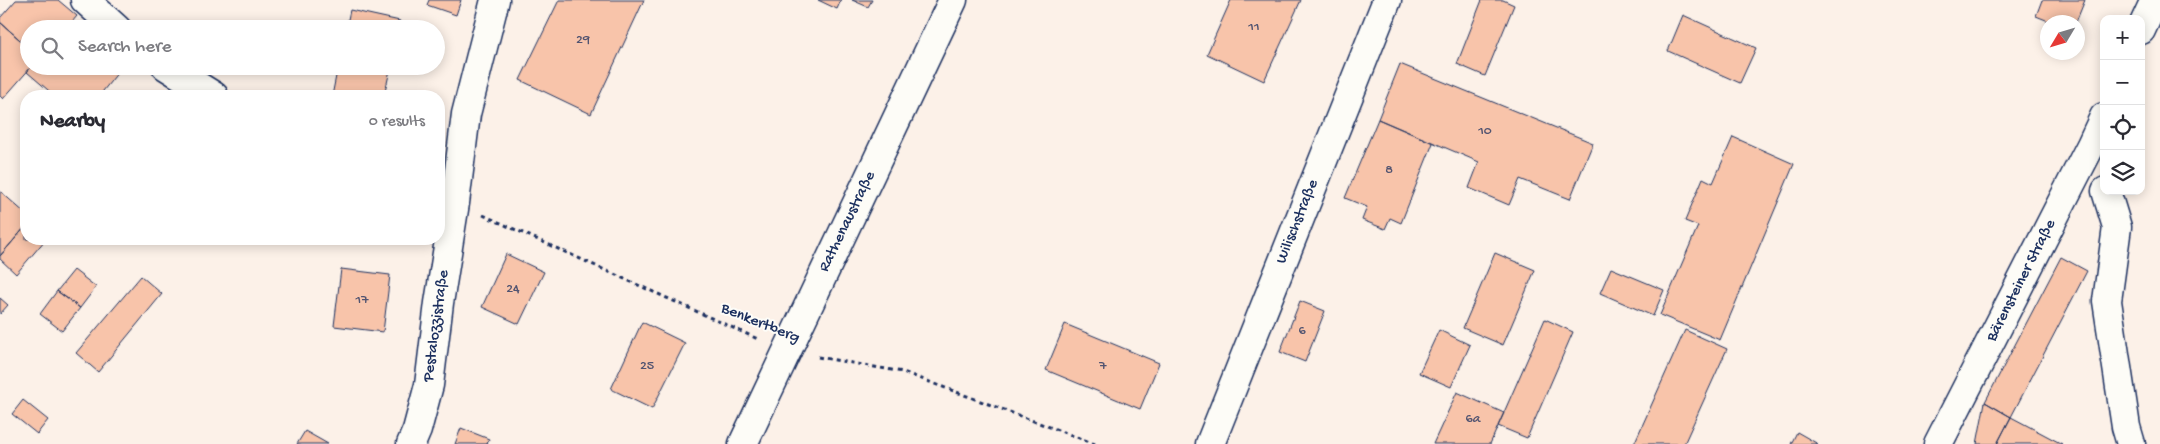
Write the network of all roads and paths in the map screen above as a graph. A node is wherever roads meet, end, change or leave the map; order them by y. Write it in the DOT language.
graph roads {
  1 [pos="85,0"];
  2 [pos="495,0"];
  3 [pos="953,0"];
  4 [pos="1387,0"];
  5 [pos="107,20"];
  6 [pos="180,75"];
  7 [pos="204,90"];
  8 [pos="2100,126"];
  9 [pos="2092,145"];
  10 [pos="2100,171"];
  11 [pos="2107,195"];
  12 [pos="455,203"];
  13 [pos="786,352"];
  14 [pos="411,444"];
  15 [pos="743,444"];
  16 [pos="1095,444"];
  17 [pos="1210,444"];
  18 [pos="1938,444"];
  19 [pos="2131,444"];
  1 -- 5 [label="street"];
  2 -- 12 [label="street, Pestalozzistraße"];
  3 -- 13 [label="street, Rathenaustraße"];
  4 -- 17 [label="street, Wilischstraße"];
  6 -- 7 [label="street"];
  8 -- 9 [label="street, Bärensteiner Straße"];
  9 -- 10 [label="street"];
  9 -- 18 [label="street, Bärensteiner Straße"];
  11 -- 19 [label="street"];
  12 -- 13 [label="path, Benkertberg"];
  12 -- 14 [label="street, Pestalozzistraße"];
  13 -- 15 [label="street, Rathenaustraße"];
  13 -- 16 [label="path, Benkertberg"];
}
